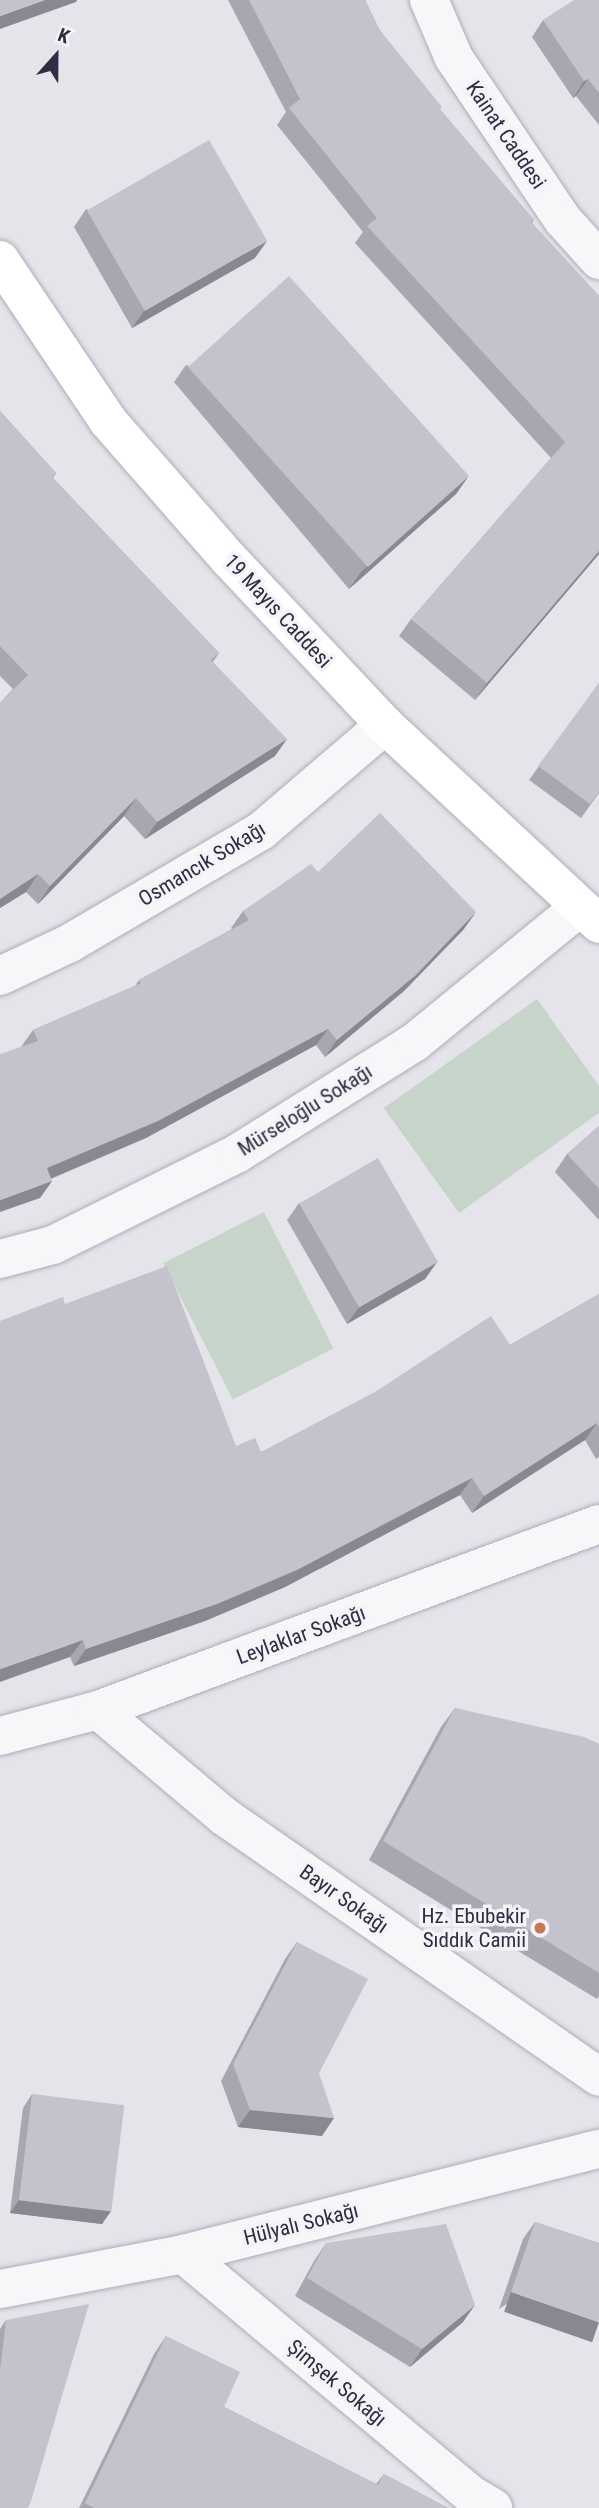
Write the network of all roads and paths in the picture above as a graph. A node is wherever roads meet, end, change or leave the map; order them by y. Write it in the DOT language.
graph roads {
  1 [pos="429,0"];
  2 [pos="0,260"];
  3 [pos="599,260"];
  4 [pos="385,725"];
  5 [pos="589,916"];
  6 [pos="0,976"];
  7 [pos="0,1259"];
  8 [pos="599,1524"];
  9 [pos="98,1710"];
  10 [pos="0,1736"];
  11 [pos="599,2077"];
  12 [pos="599,2149"];
  13 [pos="183,2254"];
  14 [pos="0,2289"];
  15 [pos="493,2508"];
  1 -- 3 [label="street, Kainat Caddesi"];
  2 -- 4 [label="street, 19 Mayıs Caddesi"];
  4 -- 5 [label="street, 19 Mayıs Caddesi"];
  4 -- 6 [label="street, Osmancık Sokağı"];
  5 -- 7 [label="street, Mürseloğlu Sokağı"];
  8 -- 9 [label="street, Leylaklar Sokağı"];
  9 -- 10 [label="street, Leylaklar Sokağı"];
  9 -- 11 [label="street, Bayır Sokağı"];
  12 -- 13 [label="street, Hülyalı Sokağı"];
  13 -- 14 [label="street, Hülyalı Sokağı"];
  13 -- 15 [label="street, Şimşek Sokağı"];
}
